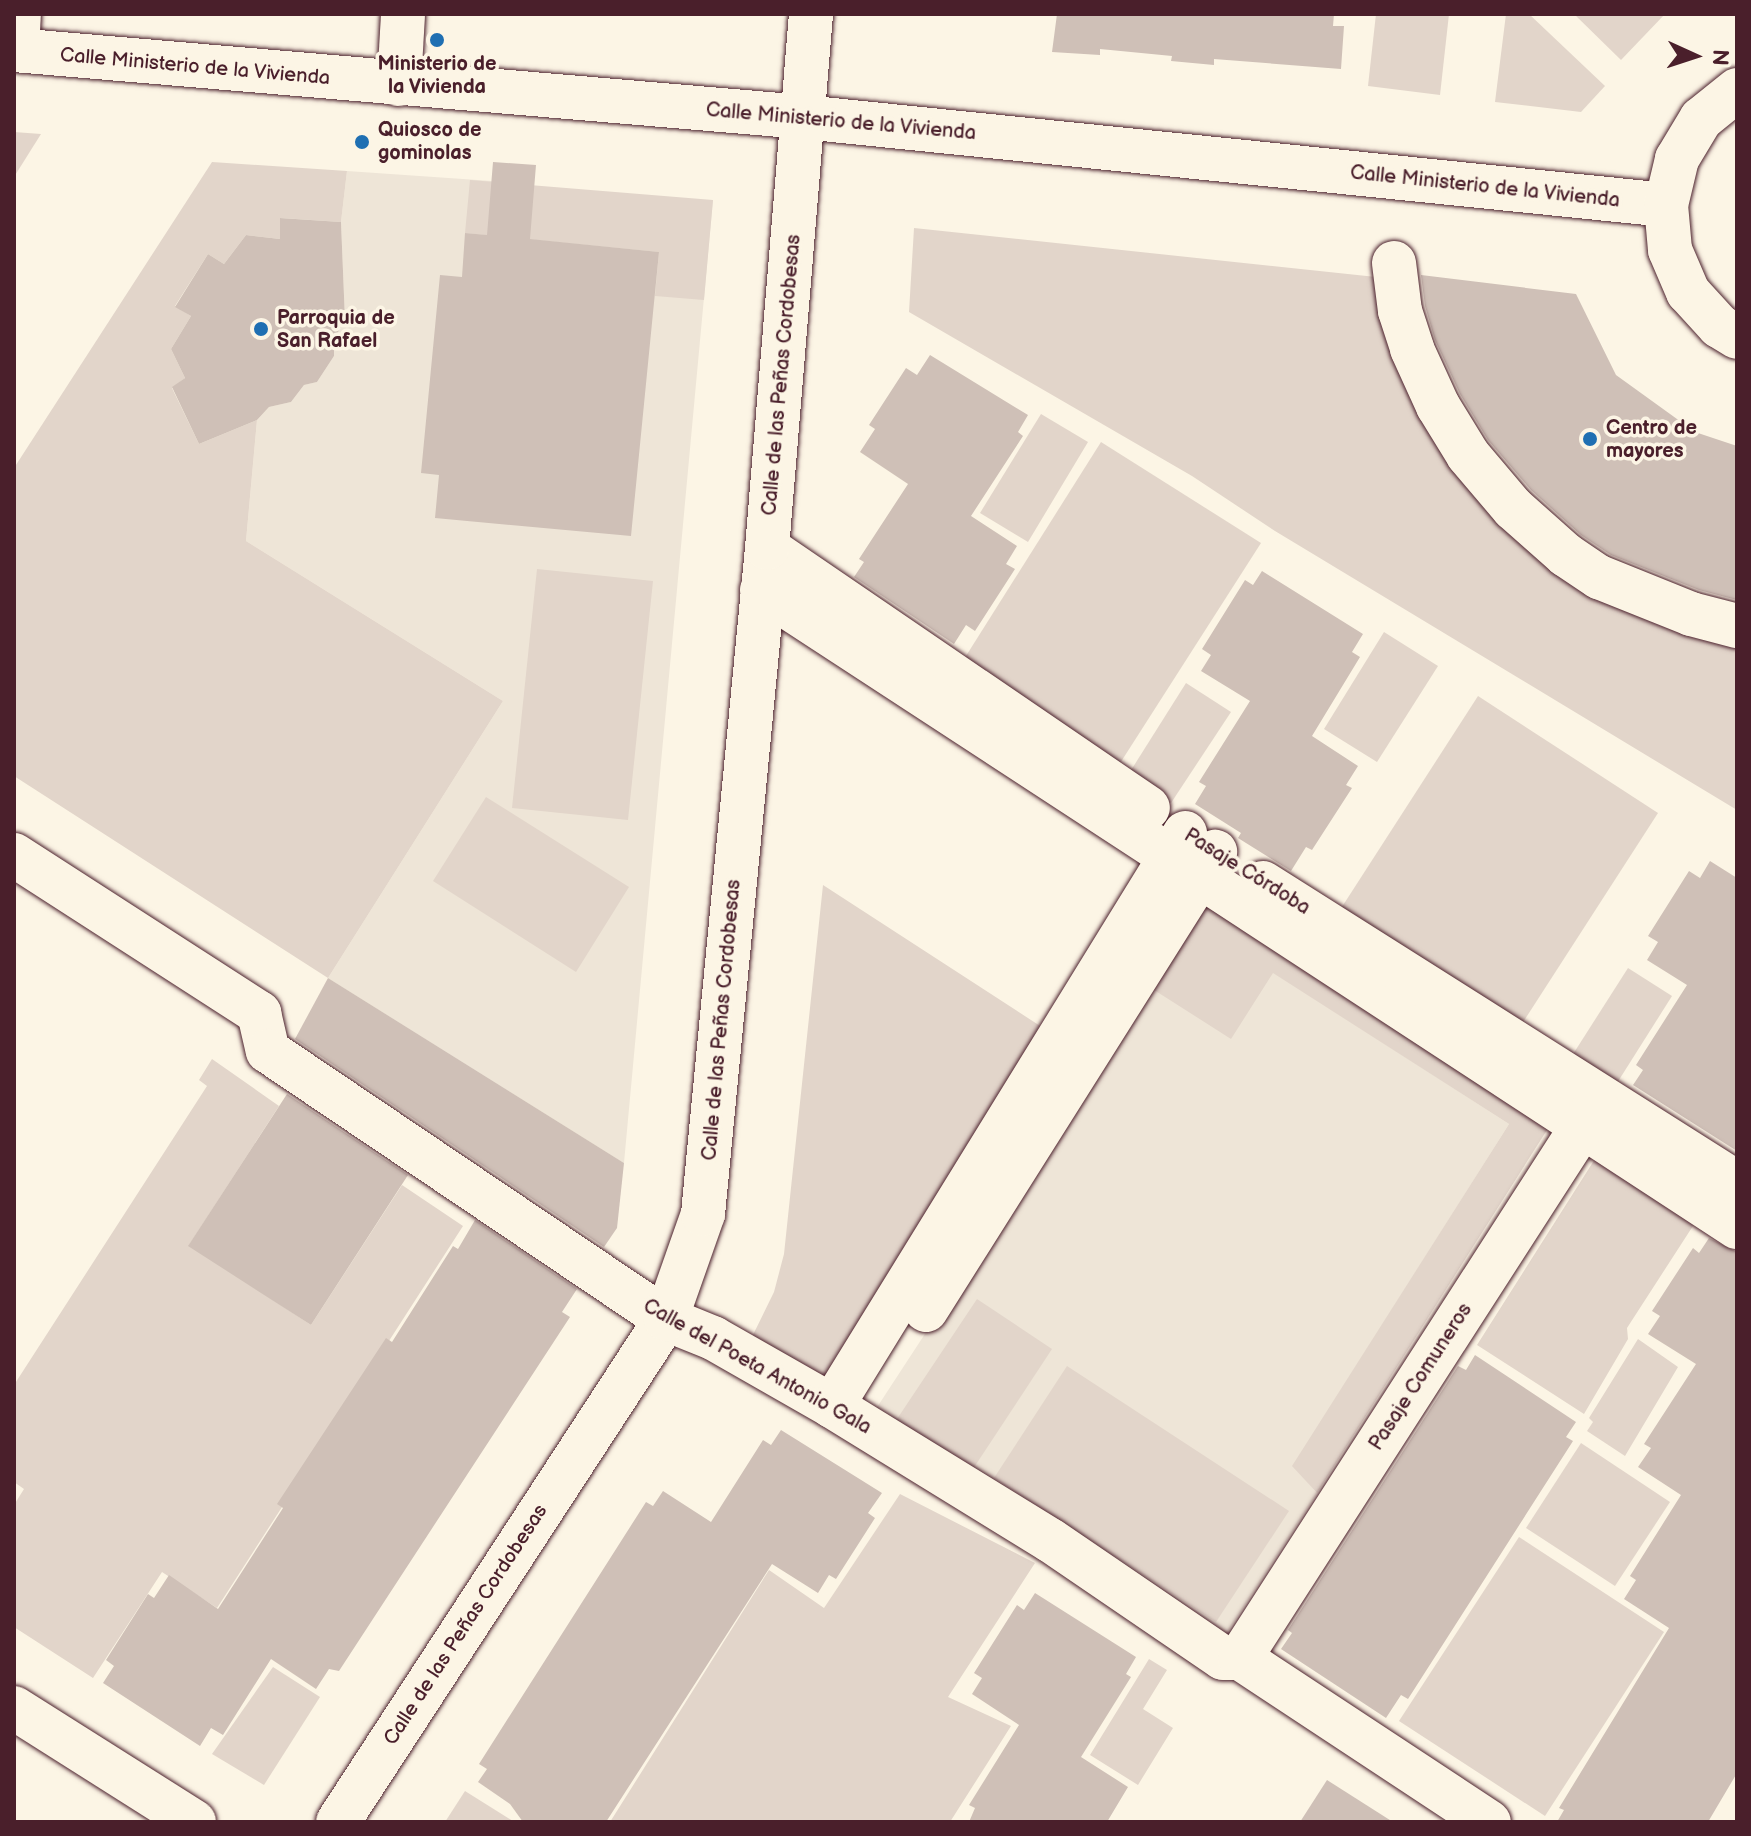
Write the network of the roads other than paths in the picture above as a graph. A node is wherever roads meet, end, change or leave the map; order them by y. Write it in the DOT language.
graph roads {
  1 [pos="403,14"];
  2 [pos="811,14"];
  3 [pos="17,38"];
  4 [pos="399,84"];
  5 [pos="1737,90"];
  6 [pos="803,117"];
  7 [pos="1666,205"];
  8 [pos="1394,263"];
  9 [pos="1737,337"];
  10 [pos="765,569"];
  11 [pos="1737,626"];
  12 [pos="14,855"];
  13 [pos="1192,855"];
  14 [pos="1591,1112"];
  15 [pos="1737,1183"];
  16 [pos="1737,1227"];
  17 [pos="666,1319"];
  18 [pos="844,1414"];
  19 [pos="1240,1658"];
  20 [pos="14,1708"];
  21 [pos="194,1822"];
  22 [pos="338,1822"];
  23 [pos="1489,1822"];
  1 -- 4 [label="street"];
  2 -- 6 [label="street, Calle de las Peñas Cordobesas"];
  3 -- 4 [label="street, Calle Ministerio de la Vivienda"];
  4 -- 6 [label="street, Calle Ministerio de la Vivienda"];
  5 -- 7 [label="street"];
  6 -- 7 [label="street, Calle Ministerio de la Vivienda"];
  6 -- 10 [label="street, Calle de las Peñas Cordobesas"];
  7 -- 9 [label="street"];
  8 -- 11 [label="street"];
  10 -- 13 [label="street, Pasaje Córdoba"];
  10 -- 17 [label="street, Calle de las Peñas Cordobesas"];
  12 -- 17 [label="street, Calle del Poeta Antonio Gala"];
  13 -- 14 [label="street, Pasaje Córdoba"];
  13 -- 18 [label="street"];
  14 -- 15 [label="street, Pasaje Córdoba"];
  14 -- 16 [label="street"];
  14 -- 19 [label="street, Pasaje Comuneros"];
  17 -- 18 [label="street, Calle del Poeta Antonio Gala"];
  17 -- 22 [label="street, Calle de las Peñas Cordobesas"];
  18 -- 19 [label="street, Calle del Poeta Antonio Gala"];
  19 -- 23 [label="street, Calle del Poeta Antonio Gala"];
  20 -- 21 [label="street"];
}
